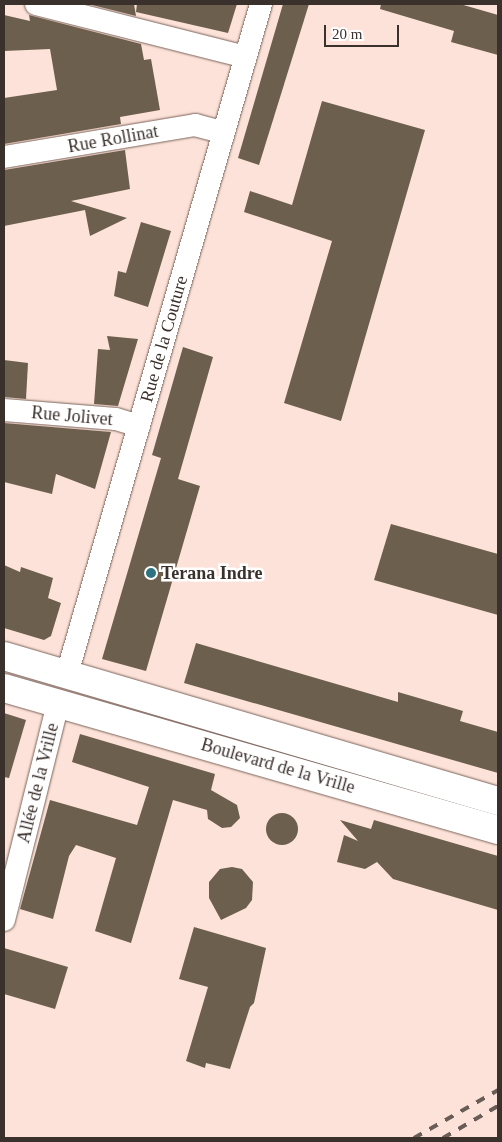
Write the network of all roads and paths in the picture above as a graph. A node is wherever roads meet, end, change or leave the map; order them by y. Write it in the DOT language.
graph roads {
  1 [pos="36,4"];
  2 [pos="261,4"];
  3 [pos="245,57"];
  4 [pos="222,132"];
  5 [pos="4,157"];
  6 [pos="4,410"];
  7 [pos="139,426"];
  8 [pos="4,656"];
  9 [pos="67,674"];
  10 [pos="4,688"];
  11 [pos="58,704"];
  12 [pos="498,801"];
  13 [pos="498,830"];
  14 [pos="4,920"];
  1 -- 3 [label="street"];
  2 -- 3 [label="street, Rue de la Couture"];
  3 -- 4 [label="street, Rue de la Couture"];
  4 -- 5 [label="street, Rue Rollinat"];
  4 -- 7 [label="street, Rue de la Couture"];
  6 -- 7 [label="street, Rue Jolivet"];
  7 -- 9 [label="street, Rue de la Couture"];
  8 -- 9 [label="main road, Boulevard de la Vrille"];
  9 -- 11 [label="main road"];
  9 -- 12 [label="main road, Boulevard de la Vrille"];
  10 -- 11 [label="main road, Boulevard de la Vrille"];
  11 -- 13 [label="main road, Boulevard de la Vrille"];
  11 -- 14 [label="street, Allée de la Vrille"];
}
